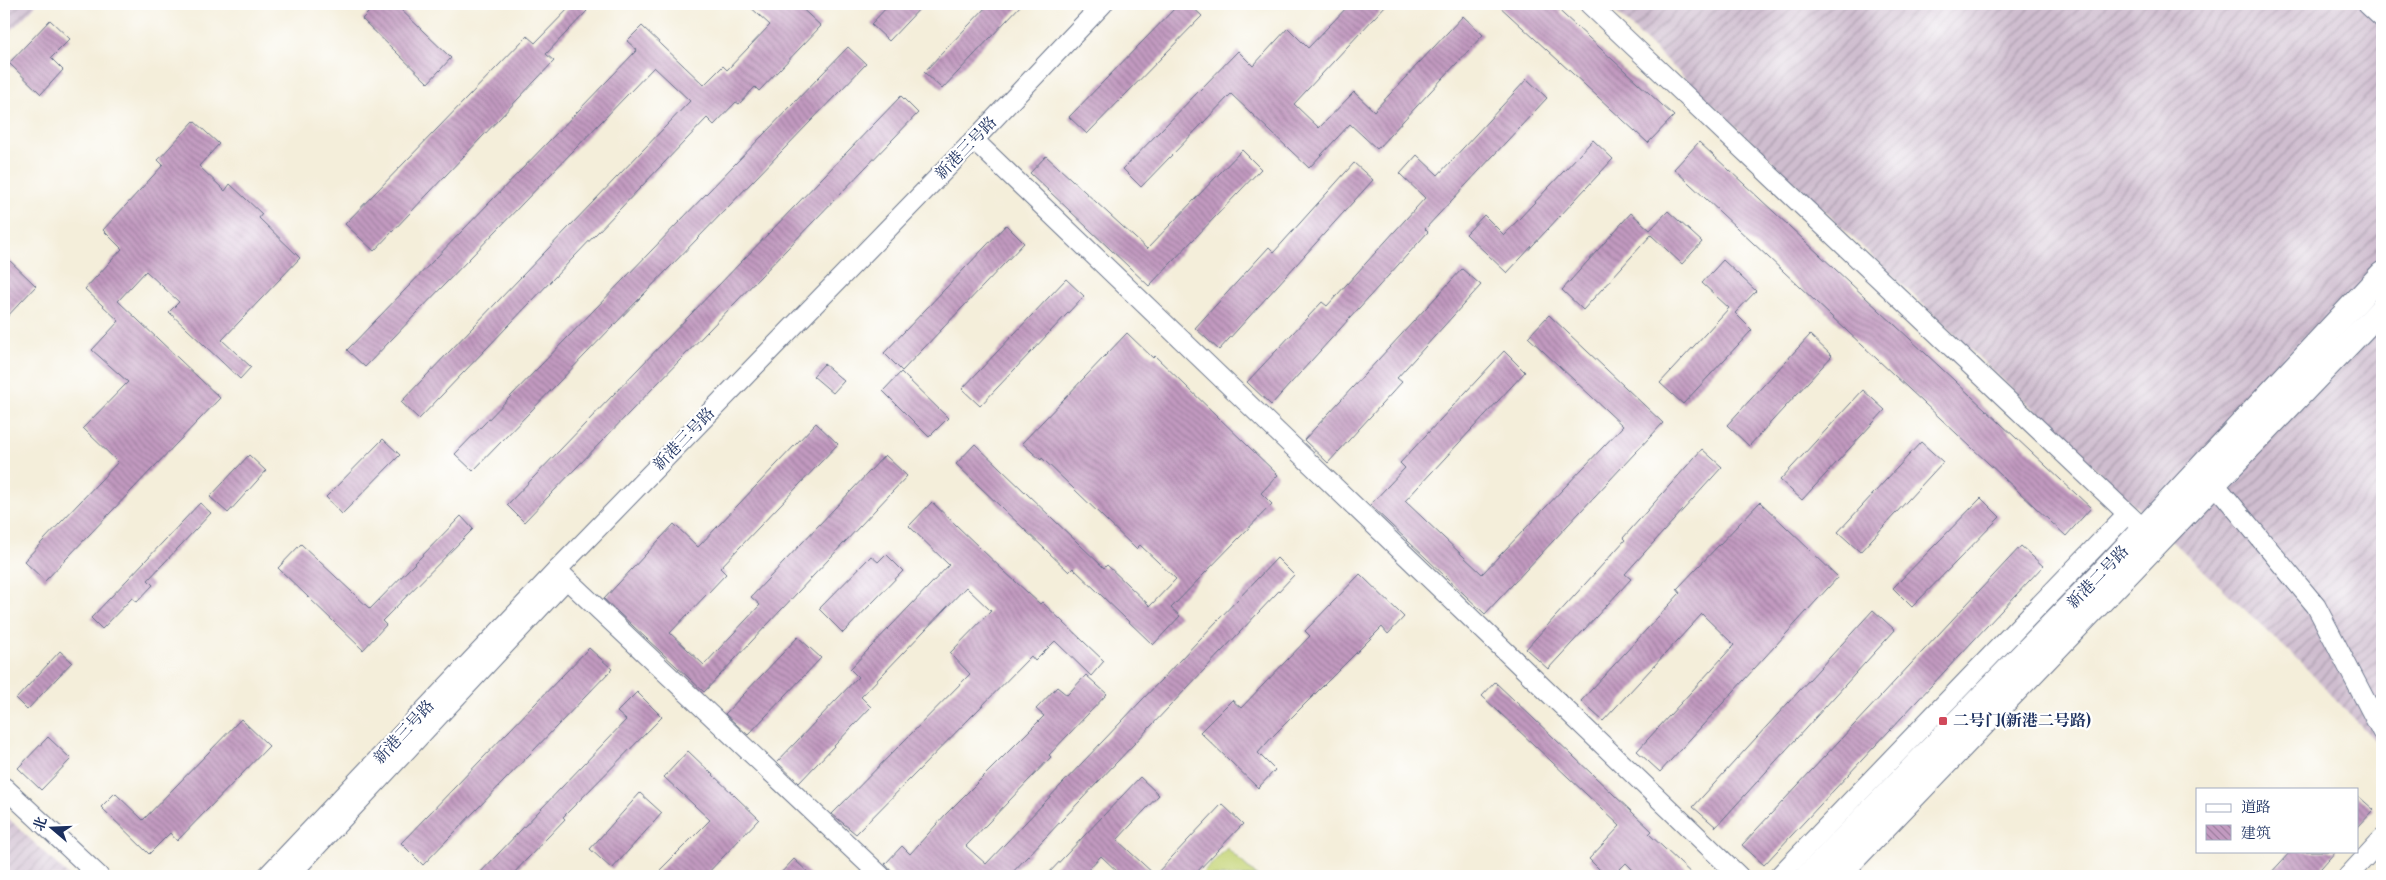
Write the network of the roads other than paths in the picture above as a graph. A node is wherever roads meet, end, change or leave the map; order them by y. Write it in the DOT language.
graph roads {
  1 [pos="1103,4"];
  2 [pos="1117,4"];
  3 [pos="1589,4"];
  4 [pos="2367,4"];
  5 [pos="2382,18"];
  6 [pos="978,144"];
  7 [pos="2382,274"];
  8 [pos="2382,309"];
  9 [pos="2214,483"];
  10 [pos="2142,528"];
  11 [pos="562,574"];
  12 [pos="2382,732"];
  13 [pos="4,787"];
  14 [pos="4,800"];
  15 [pos="2382,839"];
  16 [pos="84,876"];
  17 [pos="98,876"];
  18 [pos="267,876"];
  19 [pos="289,876"];
  20 [pos="880,876"];
  21 [pos="1739,876"];
  22 [pos="1779,876"];
  23 [pos="1808,876"];
  24 [pos="1836,876"];
  25 [pos="2348,876"];
  1 -- 6 [label="street, 新港三号路"];
  2 -- 6 [label="street, 新港三号路"];
  3 -- 10 [label="street"];
  4 -- 5 [label="street"];
  6 -- 11 [label="street, 新港三号路"];
  6 -- 21 [label="street"];
  7 -- 10 [label="main road, 新港二号路"];
  8 -- 9 [label="main road, 新港二号路"];
  9 -- 10 [label="main road, 新港二号路"];
  9 -- 12 [label="street"];
  10 -- 22 [label="street"];
  10 -- 23 [label="main road, 新港二号路"];
  10 -- 24 [label="main road, 新港二号路"];
  11 -- 18 [label="street, 新港三号路"];
  11 -- 19 [label="street, 新港三号路"];
  11 -- 20 [label="street"];
  13 -- 17 [label="street"];
  14 -- 16 [label="street"];
  15 -- 25 [label="street"];
}
